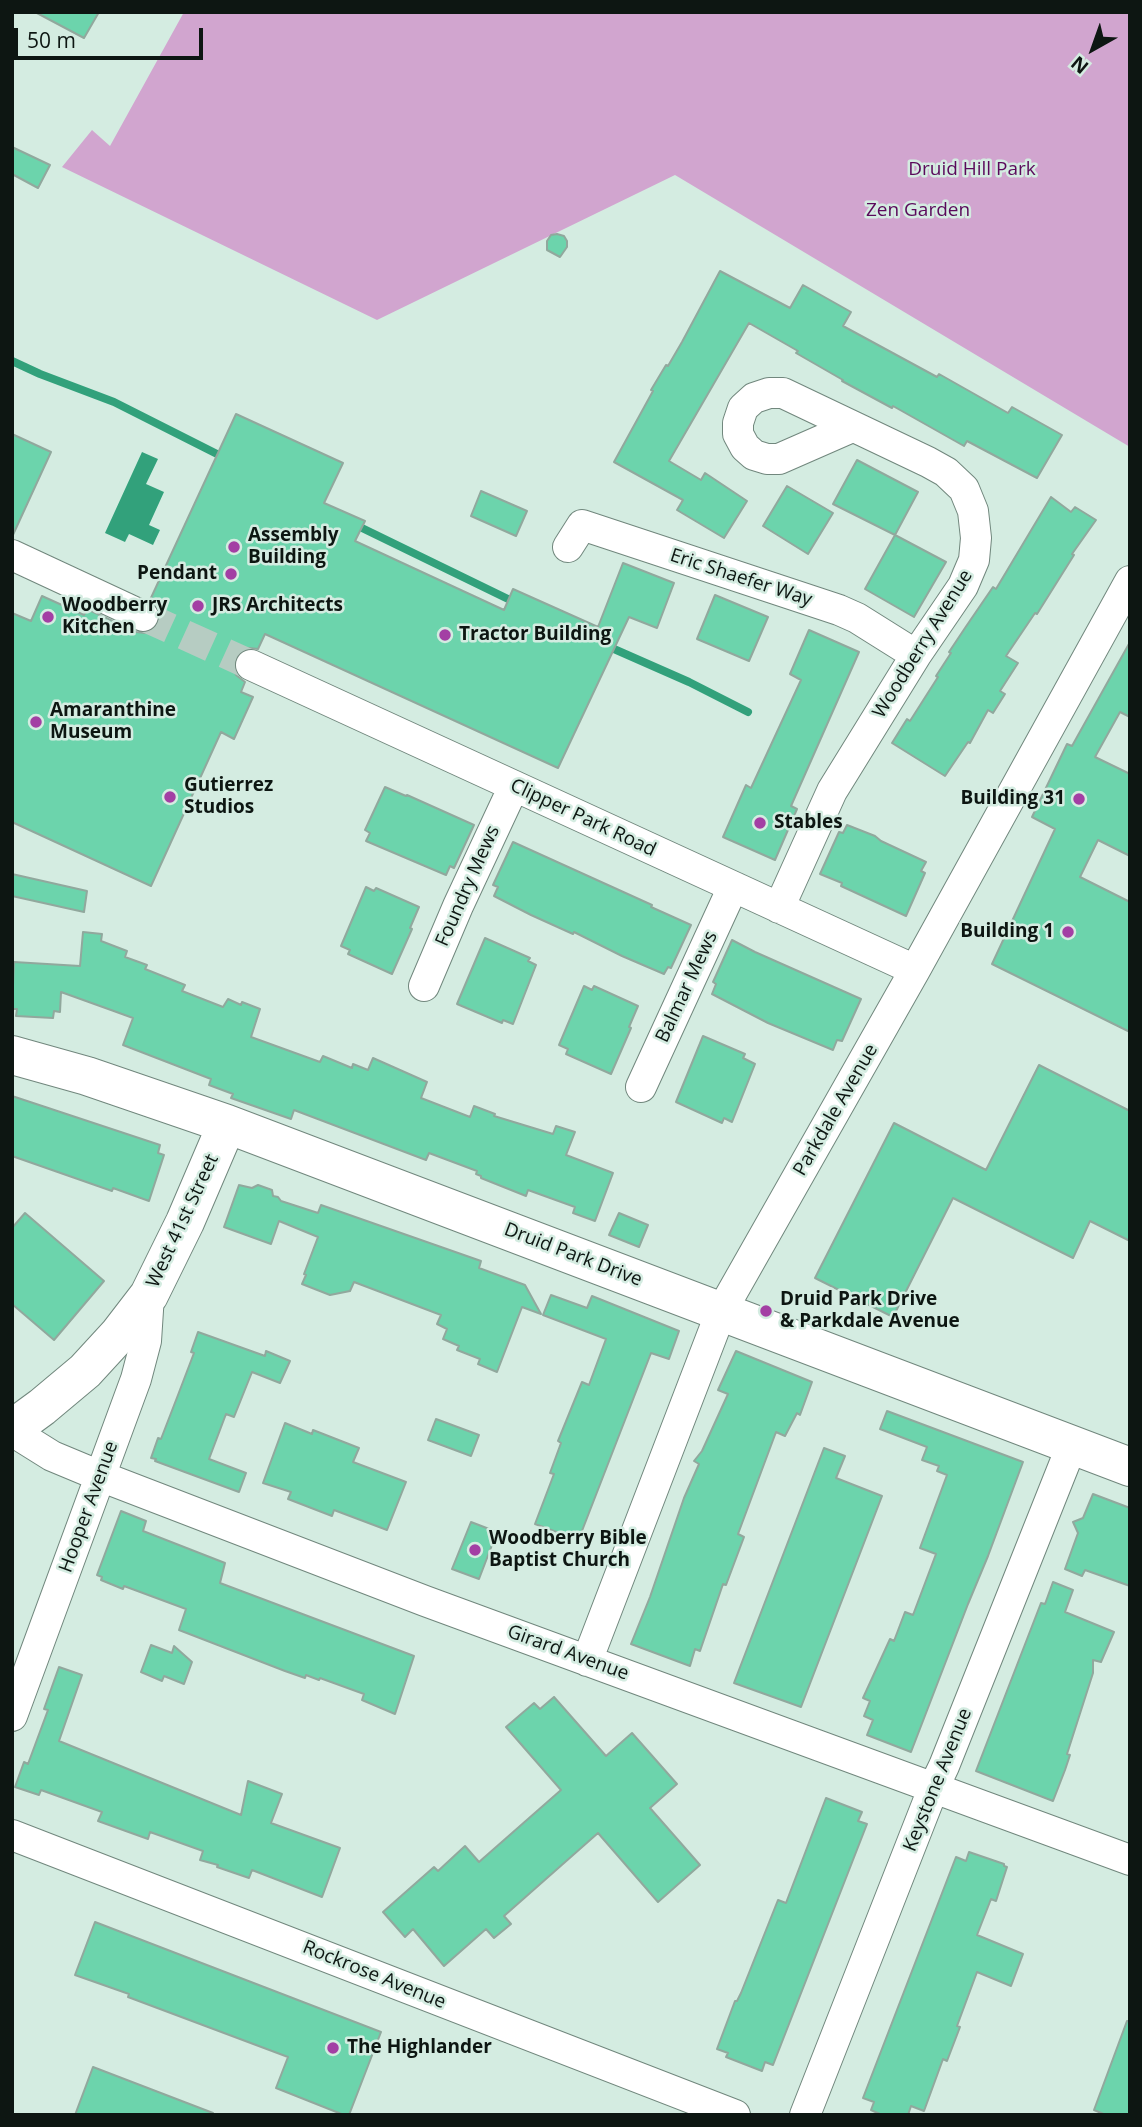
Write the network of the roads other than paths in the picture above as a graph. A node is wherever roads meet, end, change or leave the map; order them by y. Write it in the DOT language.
graph roads {
  1 [pos="852,427"];
  2 [pos="568,547"];
  3 [pos="12,555"];
  4 [pos="1130,581"];
  5 [pos="143,616"];
  6 [pos="916,655"];
  7 [pos="251,666"];
  8 [pos="514,786"];
  9 [pos="733,887"];
  10 [pos="779,908"];
  11 [pos="915,970"];
  12 [pos="424,986"];
  13 [pos="12,1055"];
  14 [pos="641,1087"];
  15 [pos="227,1124"];
  16 [pos="149,1295"];
  17 [pos="721,1312"];
  18 [pos="12,1430"];
  19 [pos="1072,1445"];
  20 [pos="1130,1467"];
  21 [pos="100,1476"];
  22 [pos="587,1661"];
  23 [pos="12,1716"];
  24 [pos="933,1789"];
  25 [pos="12,1835"];
  26 [pos="1130,1860"];
  27 [pos="735,2115"];
  28 [pos="805,2115"];
  1 -- 6 [label="street, Woodberry Avenue"];
  2 -- 6 [label="street, Eric Shaefer Way"];
  3 -- 5 [label="street"];
  4 -- 11 [label="street, Parkdale Avenue"];
  6 -- 10 [label="street, Woodberry Avenue"];
  7 -- 8 [label="street, Clipper Park Road"];
  8 -- 9 [label="street, Clipper Park Road"];
  8 -- 12 [label="street, Foundry Mews"];
  9 -- 10 [label="street, Clipper Park Road"];
  9 -- 14 [label="street, Balmar Mews"];
  10 -- 11 [label="street, Clipper Park Road"];
  11 -- 17 [label="street, Parkdale Avenue"];
  13 -- 15 [label="main road, Druid Park Drive"];
  15 -- 16 [label="main road, West 41st Street"];
  15 -- 17 [label="main road, Druid Park Drive"];
  16 -- 18 [label="main road, West 41st Street"];
  16 -- 21 [label="street, Hooper Avenue"];
  17 -- 19 [label="main road, Druid Park Drive"];
  17 -- 22 [label="street, Parkdale Avenue"];
  18 -- 21 [label="street, Girard Avenue"];
  19 -- 20 [label="main road, Druid Park Drive"];
  19 -- 24 [label="street, Keystone Avenue"];
  21 -- 22 [label="street, Girard Avenue"];
  21 -- 23 [label="street, Hooper Avenue"];
  22 -- 24 [label="street, Girard Avenue"];
  24 -- 26 [label="street, Girard Avenue"];
  24 -- 28 [label="street, Keystone Avenue"];
  25 -- 27 [label="street, Rockrose Avenue"];
}
